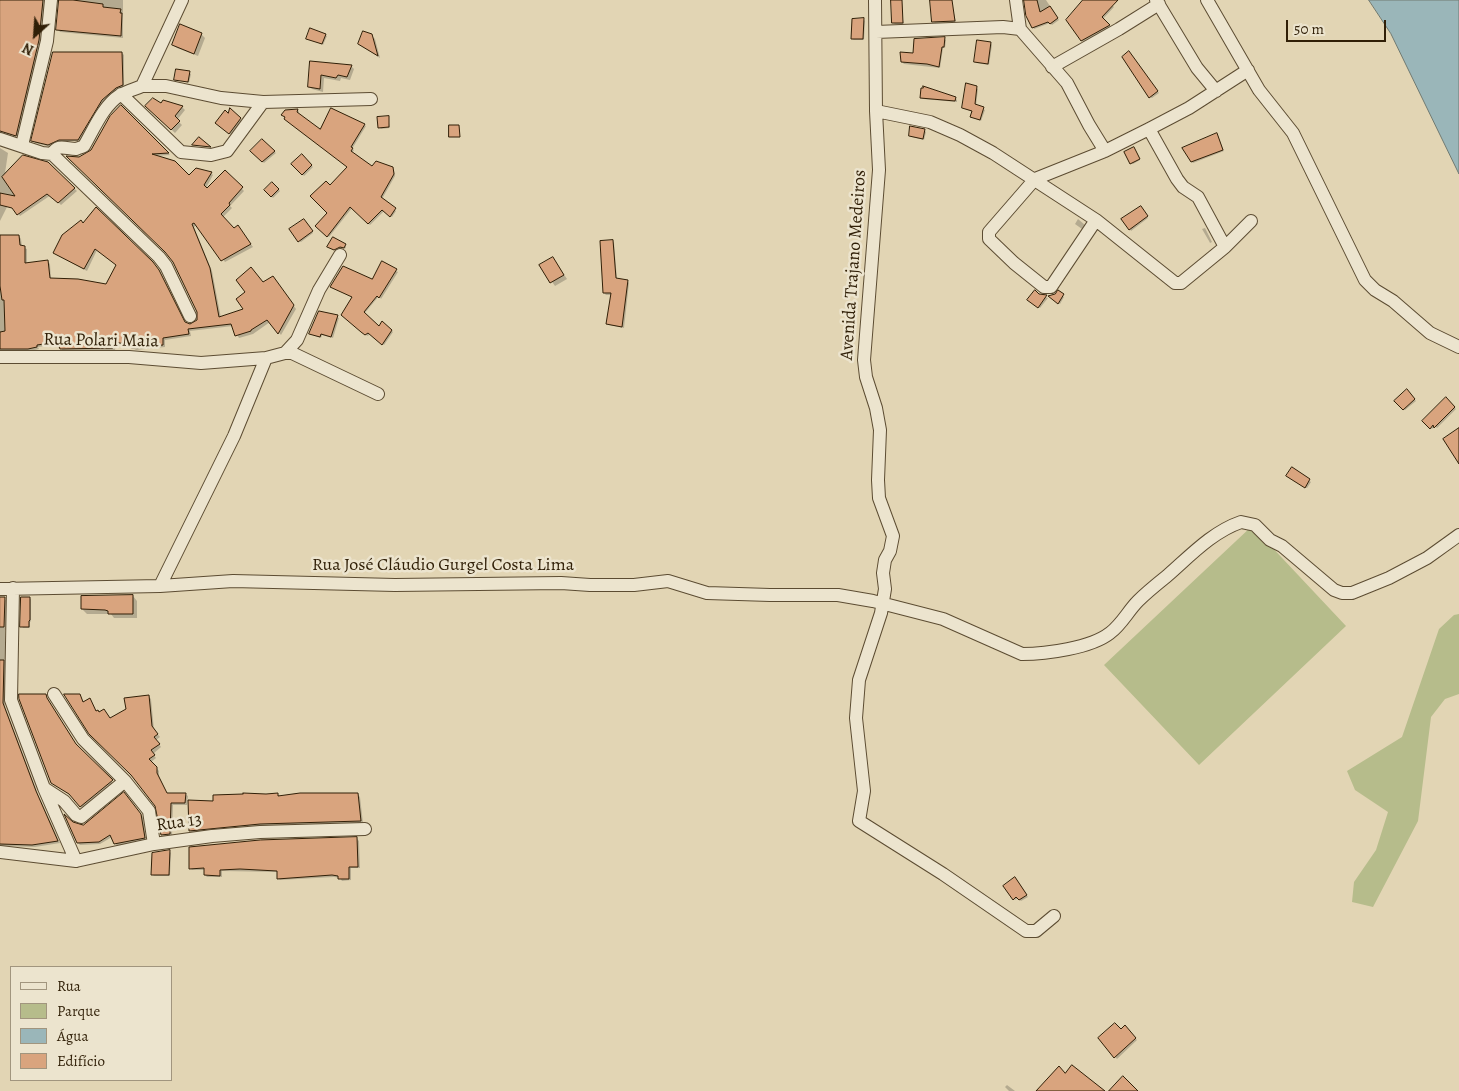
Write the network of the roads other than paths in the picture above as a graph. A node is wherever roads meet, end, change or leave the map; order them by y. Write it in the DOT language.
graph roads {
  1 [pos="51,0"];
  2 [pos="182,0"];
  3 [pos="875,0"];
  4 [pos="1016,0"];
  5 [pos="1207,0"];
  6 [pos="1158,2"];
  7 [pos="1020,29"];
  8 [pos="876,32"];
  9 [pos="1052,67"];
  10 [pos="1248,70"];
  11 [pos="142,86"];
  12 [pos="1216,91"];
  13 [pos="122,94"];
  14 [pos="371,99"];
  15 [pos="263,102"];
  16 [pos="876,111"];
  17 [pos="1150,129"];
  18 [pos="0,139"];
  19 [pos="22,145"];
  20 [pos="1104,150"];
  21 [pos="52,154"];
  22 [pos="1035,179"];
  23 [pos="1096,220"];
  24 [pos="1251,221"];
  25 [pos="1225,247"];
  26 [pos="340,255"];
  27 [pos="190,316"];
  28 [pos="1459,347"];
  29 [pos="285,353"];
  30 [pos="0,357"];
  31 [pos="266,358"];
  32 [pos="378,394"];
  33 [pos="1459,535"];
  34 [pos="160,586"];
  35 [pos="13,588"];
  36 [pos="0,589"];
  37 [pos="883,603"];
  38 [pos="54,694"];
  39 [pos="125,782"];
  40 [pos="44,788"];
  41 [pos="365,829"];
  42 [pos="154,844"];
  43 [pos="0,852"];
  44 [pos="76,861"];
  45 [pos="1054,916"];
  1 -- 19 [label="street"];
  2 -- 11 [label="street"];
  3 -- 8 [label="street, Avenida Trajano Medeiros"];
  4 -- 7 [label="street"];
  5 -- 10 [label="street"];
  6 -- 9 [label="street"];
  6 -- 12 [label="street"];
  7 -- 8 [label="street"];
  7 -- 9 [label="street"];
  8 -- 16 [label="street, Avenida Trajano Medeiros"];
  9 -- 20 [label="street"];
  10 -- 12 [label="street"];
  10 -- 28 [label="street"];
  11 -- 13 [label="street"];
  11 -- 15 [label="street"];
  12 -- 17 [label="street"];
  13 -- 15 [label="street"];
  13 -- 21 [label="street"];
  14 -- 15 [label="street"];
  16 -- 22 [label="street"];
  16 -- 37 [label="street, Avenida Trajano Medeiros"];
  17 -- 20 [label="street"];
  17 -- 25 [label="street"];
  18 -- 19 [label="street"];
  19 -- 21 [label="street"];
  20 -- 22 [label="street"];
  21 -- 27 [label="street"];
  22 -- 23 [label="street"];
  22 -- 23 [label="street"];
  23 -- 25 [label="street"];
  24 -- 25 [label="street"];
  26 -- 29 [label="street"];
  29 -- 31 [label="street, Rua Polari Maia"];
  29 -- 32 [label="street"];
  30 -- 31 [label="street, Rua Polari Maia"];
  31 -- 34 [label="street"];
  33 -- 37 [label="street, Rua José Cláudio Gurgel Costa Lima"];
  34 -- 35 [label="street, Rua José Cláudio Gurgel Costa Lima"];
  34 -- 37 [label="street, Rua José Cláudio Gurgel Costa Lima"];
  35 -- 36 [label="street, Rua José Cláudio Gurgel Costa Lima"];
  35 -- 40 [label="street"];
  37 -- 45 [label="street, Avenida Trajano Medeiros"];
  38 -- 39 [label="street"];
  39 -- 40 [label="street"];
  39 -- 42 [label="street"];
  40 -- 44 [label="street"];
  41 -- 42 [label="street, Rua 13"];
  42 -- 44 [label="street, Rua 13"];
  43 -- 44 [label="street, Rua 13"];
}
